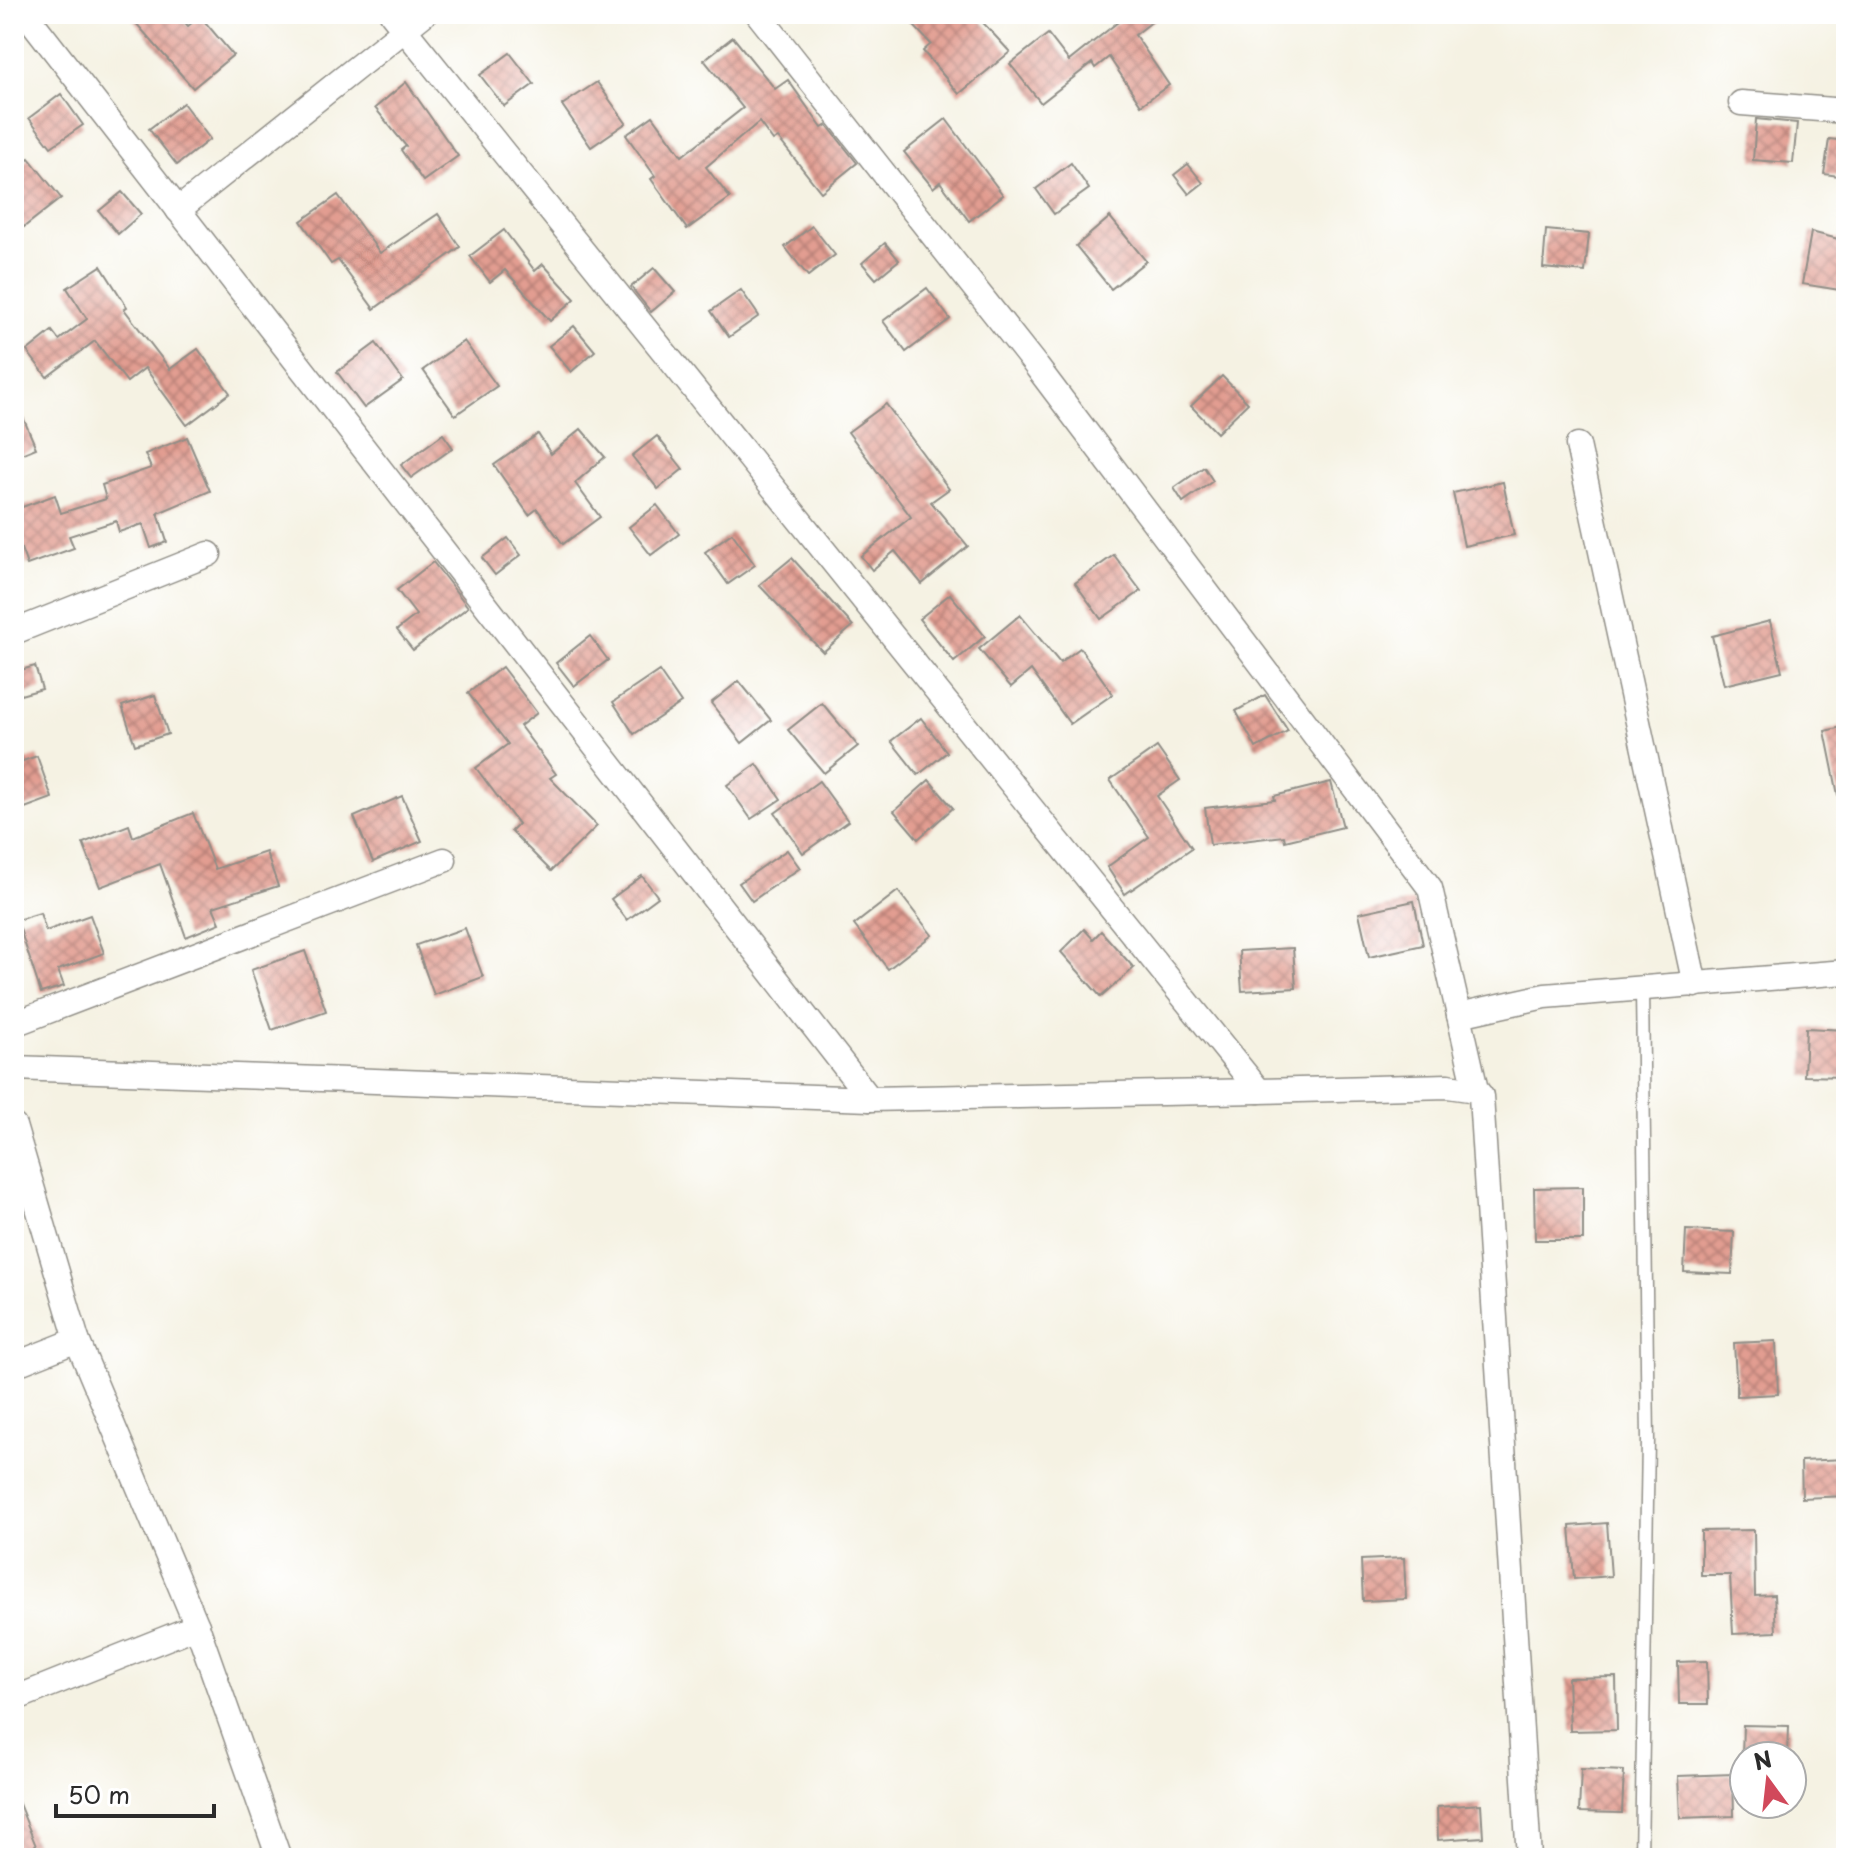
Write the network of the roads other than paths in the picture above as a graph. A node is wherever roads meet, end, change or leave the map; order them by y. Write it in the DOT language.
graph roads {
  1 [pos="26,14"];
  2 [pos="424,14"];
  3 [pos="758,14"];
  4 [pos="398,22"];
  5 [pos="1741,103"];
  6 [pos="1846,111"];
  7 [pos="178,210"];
  8 [pos="1578,445"];
  9 [pos="209,554"];
  10 [pos="14,632"];
  11 [pos="444,860"];
  12 [pos="1846,972"];
  13 [pos="1695,985"];
  14 [pos="1642,990"];
  15 [pos="1459,1015"];
  16 [pos="14,1024"];
  17 [pos="14,1068"];
  18 [pos="1476,1090"];
  19 [pos="1259,1091"];
  20 [pos="870,1099"];
  21 [pos="14,1126"];
  22 [pos="77,1340"];
  23 [pos="14,1365"];
  24 [pos="197,1626"];
  25 [pos="14,1699"];
  26 [pos="279,1858"];
  27 [pos="1529,1858"];
  28 [pos="1641,1858"];
  1 -- 7 [label="street"];
  2 -- 4 [label="street"];
  3 -- 15 [label="street"];
  4 -- 7 [label="street"];
  4 -- 19 [label="street"];
  5 -- 6 [label="street"];
  7 -- 20 [label="street"];
  8 -- 13 [label="street"];
  9 -- 10 [label="street"];
  11 -- 16 [label="street"];
  12 -- 13 [label="street"];
  13 -- 14 [label="street"];
  14 -- 15 [label="street"];
  14 -- 28 [label="lane"];
  15 -- 18 [label="street"];
  17 -- 20 [label="street"];
  18 -- 19 [label="street"];
  18 -- 27 [label="street"];
  19 -- 20 [label="street"];
  21 -- 22 [label="street"];
  22 -- 23 [label="street"];
  22 -- 24 [label="street"];
  24 -- 25 [label="street"];
  24 -- 26 [label="street"];
}
